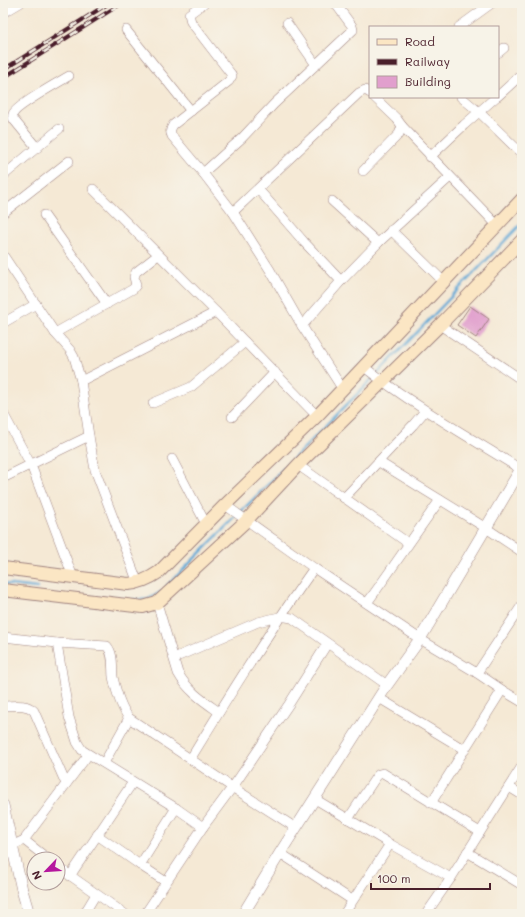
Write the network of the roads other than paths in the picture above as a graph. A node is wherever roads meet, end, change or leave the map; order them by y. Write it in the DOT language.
graph roads {
  1 [pos="20,3"];
  2 [pos="204,3"];
  3 [pos="335,3"];
  4 [pos="492,3"];
  5 [pos="3,13"];
  6 [pos="287,23"];
  7 [pos="460,26"];
  8 [pos="126,30"];
  9 [pos="316,65"];
  10 [pos="522,74"];
  11 [pos="69,76"];
  12 [pos="369,92"];
  13 [pos="499,94"];
  14 [pos="375,98"];
  15 [pos="462,98"];
  16 [pos="495,98"];
  17 [pos="191,111"];
  18 [pos="479,112"];
  19 [pos="402,126"];
  20 [pos="59,129"];
  21 [pos="37,148"];
  22 [pos="522,154"];
  23 [pos="430,157"];
  24 [pos="69,161"];
  25 [pos="363,171"];
  26 [pos="204,173"];
  27 [pos="3,176"];
  28 [pos="450,178"];
  29 [pos="93,189"];
  30 [pos="258,189"];
  31 [pos="522,199"];
  32 [pos="332,201"];
  33 [pos="233,212"];
  34 [pos="3,213"];
  35 [pos="44,215"];
  36 [pos="497,225"];
  37 [pos="391,230"];
  38 [pos="522,240"];
  39 [pos="378,243"];
  40 [pos="158,254"];
  41 [pos="3,255"];
  42 [pos="341,281"];
  43 [pos="443,281"];
  44 [pos="36,304"];
  45 [pos="107,304"];
  46 [pos="216,312"];
  47 [pos="3,323"];
  48 [pos="440,325"];
  49 [pos="302,326"];
  50 [pos="55,333"];
  51 [pos="245,342"];
  52 [pos="367,369"];
  53 [pos="274,372"];
  54 [pos="522,380"];
  55 [pos="81,381"];
  56 [pos="381,381"];
  57 [pos="342,388"];
  58 [pos="153,403"];
  59 [pos="425,410"];
  60 [pos="4,416"];
  61 [pos="317,416"];
  62 [pos="232,417"];
  63 [pos="88,436"];
  64 [pos="172,459"];
  65 [pos="379,462"];
  66 [pos="31,465"];
  67 [pos="298,465"];
  68 [pos="522,469"];
  69 [pos="3,478"];
  70 [pos="344,498"];
  71 [pos="440,500"];
  72 [pos="227,507"];
  73 [pos="243,519"];
  74 [pos="206,524"];
  75 [pos="486,528"];
  76 [pos="408,543"];
  77 [pos="522,552"];
  78 [pos="3,568"];
  79 [pos="314,568"];
  80 [pos="73,577"];
  81 [pos="138,583"];
  82 [pos="3,590"];
  83 [pos="111,593"];
  84 [pos="157,603"];
  85 [pos="367,603"];
  86 [pos="522,604"];
  87 [pos="279,617"];
  88 [pos="3,637"];
  89 [pos="420,640"];
  90 [pos="56,643"];
  91 [pos="327,644"];
  92 [pos="174,658"];
  93 [pos="477,673"];
  94 [pos="387,684"];
  95 [pos="502,690"];
  96 [pos="379,698"];
  97 [pos="522,702"];
  98 [pos="3,706"];
  99 [pos="219,712"];
  100 [pos="129,718"];
  101 [pos="465,750"];
  102 [pos="88,755"];
  103 [pos="191,758"];
  104 [pos="104,763"];
  105 [pos="522,766"];
  106 [pos="133,782"];
  107 [pos="66,784"];
  108 [pos="232,787"];
  109 [pos="509,787"];
  110 [pos="522,795"];
  111 [pos="315,799"];
  112 [pos="431,803"];
  113 [pos="3,805"];
  114 [pos="176,808"];
  115 [pos="348,819"];
  116 [pos="203,827"];
  117 [pos="296,828"];
  118 [pos="480,832"];
  119 [pos="97,835"];
  120 [pos="24,840"];
  121 [pos="390,844"];
  122 [pos="7,848"];
  123 [pos="38,851"];
  124 [pos="467,852"];
  125 [pos="280,853"];
  126 [pos="140,865"];
  127 [pos="66,873"];
  128 [pos="70,876"];
  129 [pos="451,878"];
  130 [pos="166,882"];
  131 [pos="522,885"];
  132 [pos="96,894"];
  133 [pos="352,900"];
  134 [pos="29,914"];
  135 [pos="84,914"];
  136 [pos="125,914"];
  137 [pos="145,914"];
  138 [pos="243,914"];
  139 [pos="344,914"];
  140 [pos="426,914"];
  1 -- 5 [label="street"];
  2 -- 17 [label="street"];
  3 -- 9 [label="street"];
  4 -- 7 [label="street"];
  6 -- 9 [label="street"];
  8 -- 17 [label="street"];
  9 -- 26 [label="street"];
  10 -- 13 [label="street"];
  11 -- 21 [label="street"];
  12 -- 30 [label="street"];
  14 -- 19 [label="street"];
  15 -- 18 [label="street"];
  16 -- 18 [label="street"];
  17 -- 26 [label="street"];
  18 -- 22 [label="street"];
  18 -- 23 [label="street"];
  19 -- 23 [label="street"];
  19 -- 25 [label="street"];
  20 -- 21 [label="street"];
  21 -- 27 [label="street"];
  23 -- 28 [label="street"];
  24 -- 34 [label="street"];
  26 -- 33 [label="street"];
  28 -- 36 [label="street"];
  28 -- 37 [label="street"];
  29 -- 40 [label="street"];
  30 -- 33 [label="street"];
  30 -- 42 [label="street"];
  31 -- 36 [label="main road"];
  32 -- 39 [label="street"];
  33 -- 49 [label="street"];
  35 -- 45 [label="street"];
  36 -- 43 [label="main road"];
  37 -- 39 [label="street"];
  37 -- 43 [label="street"];
  38 -- 48 [label="main road"];
  39 -- 42 [label="street"];
  40 -- 45 [label="street"];
  40 -- 46 [label="street"];
  41 -- 44 [label="street"];
  42 -- 49 [label="street"];
  43 -- 52 [label="main road"];
  44 -- 47 [label="street"];
  44 -- 50 [label="street"];
  45 -- 50 [label="street"];
  46 -- 51 [label="street"];
  46 -- 55 [label="street"];
  48 -- 54 [label="street"];
  48 -- 56 [label="main road"];
  49 -- 57 [label="street"];
  50 -- 55 [label="street"];
  51 -- 53 [label="street"];
  51 -- 58 [label="street"];
  52 -- 56 [label="street"];
  52 -- 57 [label="main road"];
  53 -- 61 [label="street"];
  53 -- 62 [label="street"];
  55 -- 63 [label="street"];
  56 -- 59 [label="street"];
  56 -- 67 [label="main road"];
  57 -- 61 [label="main road"];
  59 -- 65 [label="street"];
  59 -- 68 [label="street"];
  60 -- 66 [label="street"];
  61 -- 72 [label="main road"];
  63 -- 66 [label="street"];
  63 -- 81 [label="street"];
  64 -- 74 [label="street"];
  65 -- 70 [label="street"];
  65 -- 71 [label="street"];
  66 -- 69 [label="street"];
  66 -- 80 [label="street"];
  67 -- 70 [label="street"];
  67 -- 73 [label="main road"];
  68 -- 75 [label="street"];
  70 -- 76 [label="street"];
  71 -- 75 [label="street"];
  71 -- 76 [label="street"];
  72 -- 73 [label="street"];
  72 -- 74 [label="main road"];
  73 -- 79 [label="street"];
  73 -- 84 [label="main road"];
  74 -- 81 [label="main road"];
  75 -- 77 [label="street"];
  75 -- 89 [label="street"];
  76 -- 85 [label="street"];
  78 -- 80 [label="main road"];
  79 -- 85 [label="street"];
  79 -- 87 [label="street"];
  80 -- 83 [label="main road"];
  81 -- 83 [label="main road"];
  82 -- 83 [label="main road"];
  83 -- 84 [label="main road"];
  84 -- 92 [label="street"];
  85 -- 89 [label="street"];
  86 -- 93 [label="street"];
  87 -- 91 [label="street"];
  87 -- 92 [label="street"];
  87 -- 99 [label="street"];
  88 -- 90 [label="street"];
  89 -- 93 [label="street"];
  89 -- 94 [label="street"];
  90 -- 100 [label="street"];
  90 -- 102 [label="street"];
  91 -- 94 [label="street"];
  91 -- 108 [label="street"];
  92 -- 99 [label="street"];
  93 -- 95 [label="street"];
  94 -- 96 [label="street"];
  95 -- 97 [label="street"];
  95 -- 101 [label="street"];
  96 -- 101 [label="street"];
  96 -- 111 [label="street"];
  98 -- 107 [label="street"];
  99 -- 103 [label="street"];
  100 -- 103 [label="street"];
  100 -- 104 [label="street"];
  101 -- 112 [label="street"];
  102 -- 104 [label="street"];
  102 -- 107 [label="street"];
  103 -- 108 [label="street"];
  104 -- 106 [label="street"];
  105 -- 109 [label="street"];
  106 -- 114 [label="street"];
  106 -- 119 [label="street"];
  107 -- 120 [label="street"];
  108 -- 116 [label="street"];
  108 -- 117 [label="street"];
  109 -- 110 [label="street"];
  109 -- 118 [label="street"];
  111 -- 115 [label="street"];
  111 -- 117 [label="street"];
  112 -- 115 [label="street"];
  112 -- 118 [label="street"];
  113 -- 122 [label="street"];
  114 -- 116 [label="street"];
  114 -- 126 [label="street"];
  115 -- 121 [label="street"];
  116 -- 130 [label="street"];
  117 -- 125 [label="street"];
  118 -- 124 [label="street"];
  119 -- 126 [label="street"];
  119 -- 128 [label="street"];
  120 -- 122 [label="street"];
  120 -- 123 [label="street"];
  121 -- 129 [label="street"];
  121 -- 133 [label="street"];
  122 -- 134 [label="street"];
  124 -- 129 [label="street"];
  124 -- 131 [label="street"];
  125 -- 133 [label="street"];
  125 -- 138 [label="street"];
  126 -- 130 [label="street"];
  127 -- 128 [label="street"];
  128 -- 132 [label="street"];
  129 -- 140 [label="street"];
  130 -- 137 [label="street"];
  132 -- 135 [label="street"];
  132 -- 136 [label="street"];
  133 -- 139 [label="street"];
}
